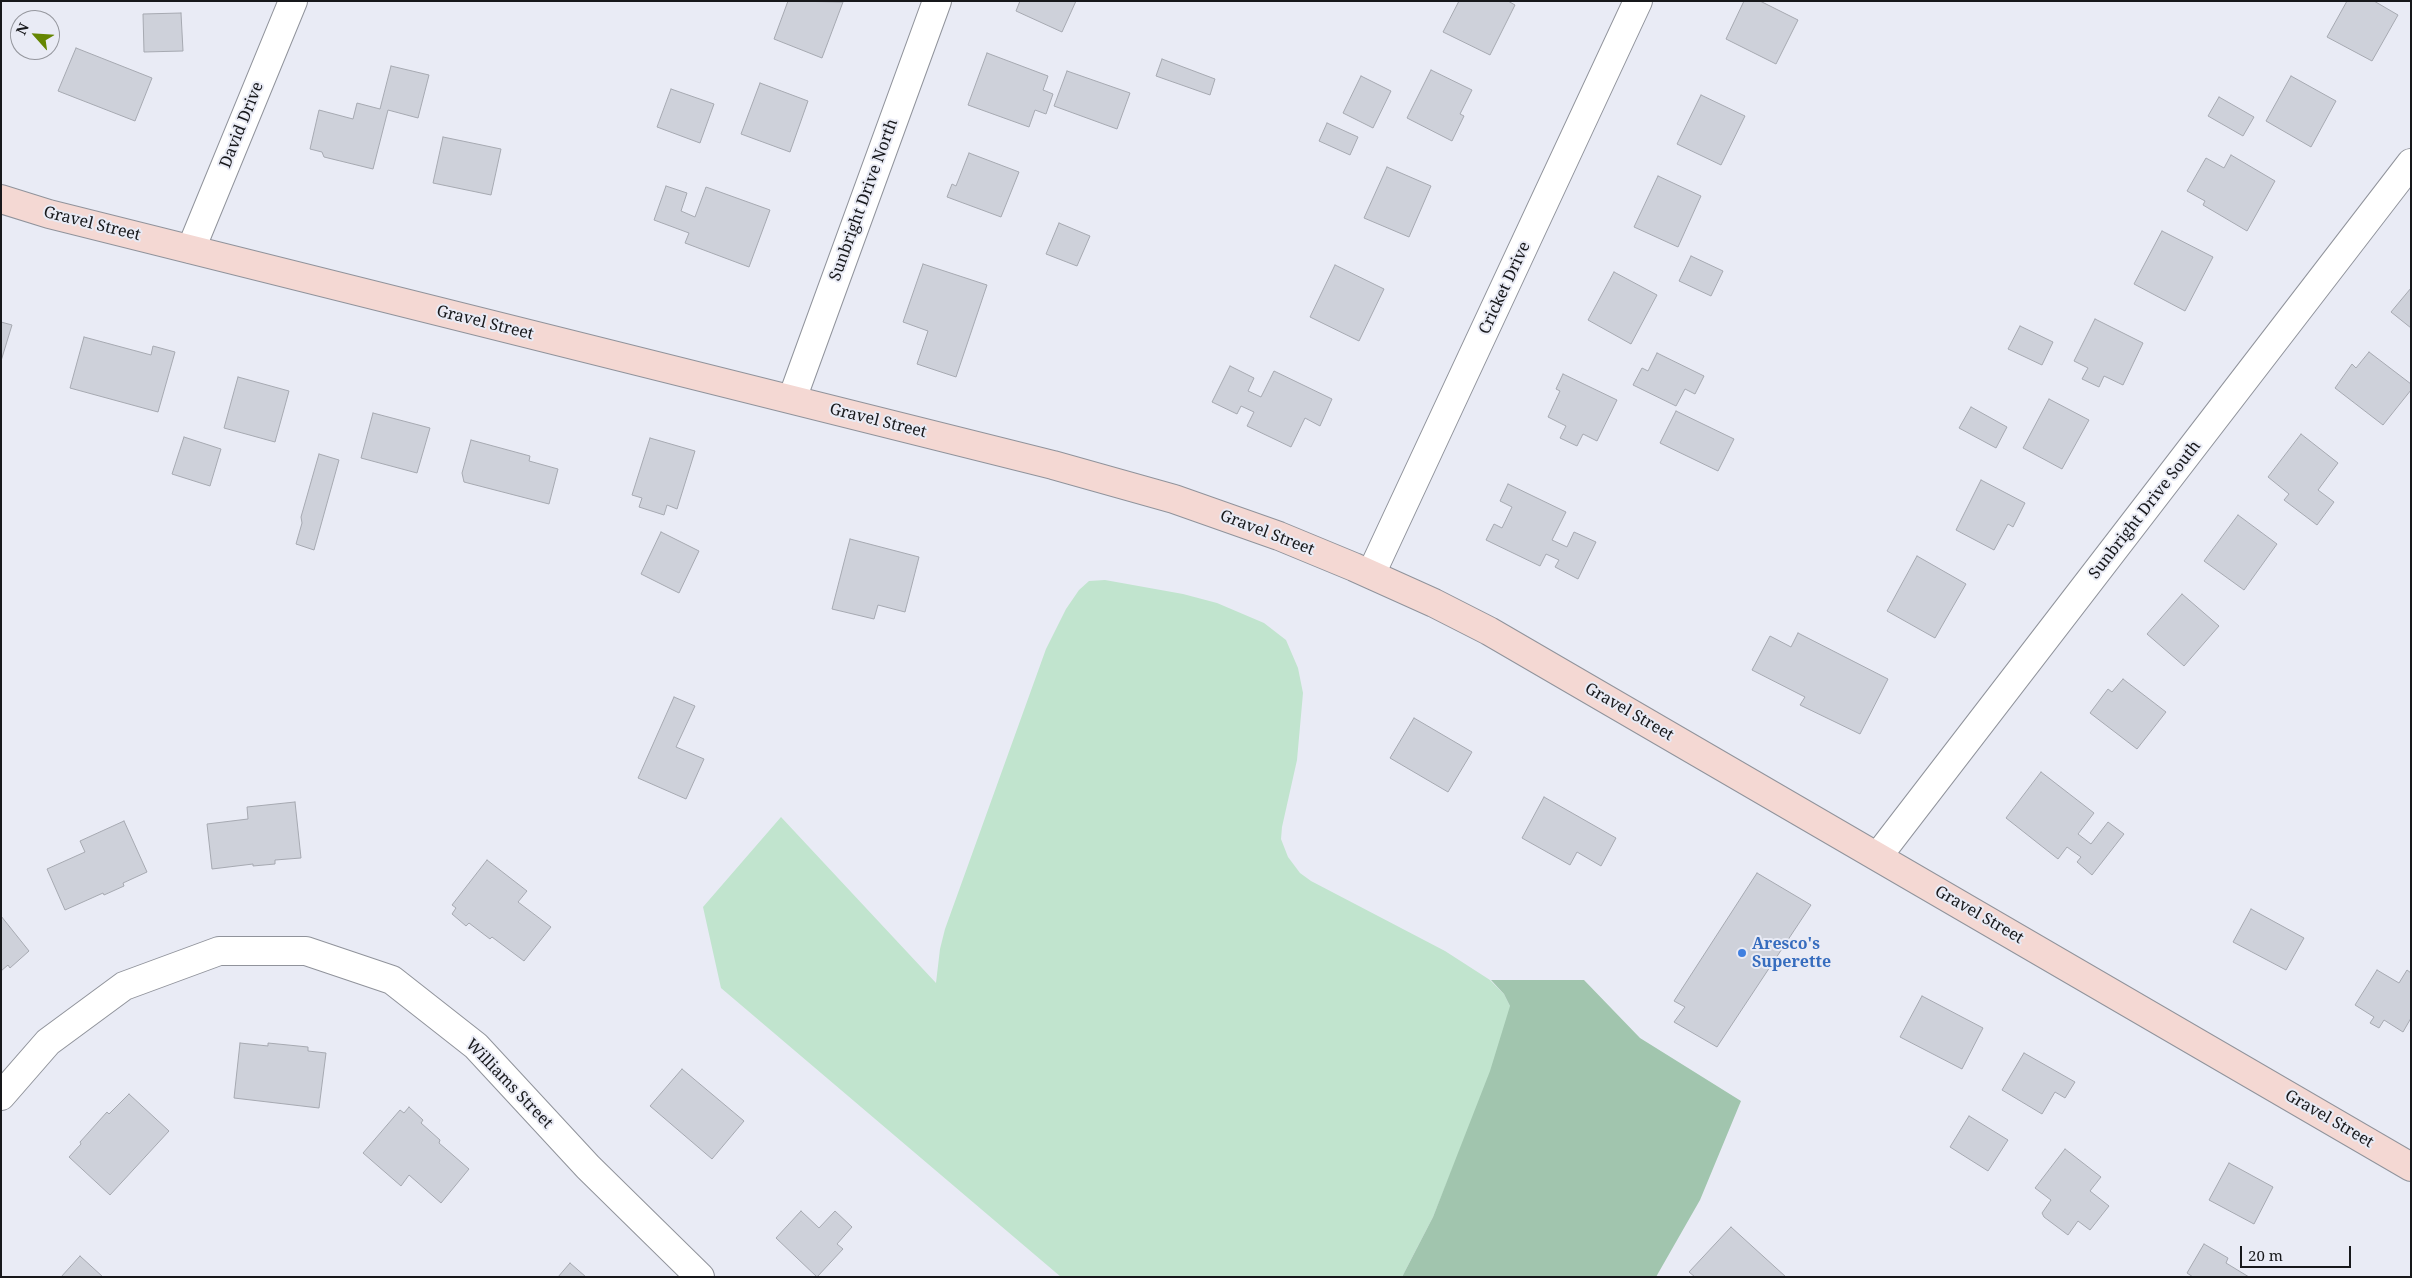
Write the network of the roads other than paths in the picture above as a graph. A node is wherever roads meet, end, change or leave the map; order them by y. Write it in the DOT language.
graph roads {
  1 [pos="293,1"];
  2 [pos="937,1"];
  3 [pos="1638,1"];
  4 [pos="2411,163"];
  5 [pos="1,199"];
  6 [pos="191,249"];
  7 [pos="792,399"];
  8 [pos="1371,574"];
  9 [pos="1878,856"];
  10 [pos="1,1096"];
  11 [pos="2411,1167"];
  12 [pos="700,1277"];
  1 -- 6 [label="street, David Drive"];
  2 -- 7 [label="street, Sunbright Drive North"];
  3 -- 8 [label="street, Cricket Drive"];
  4 -- 9 [label="street, Sunbright Drive South"];
  5 -- 6 [label="street, Gravel Street"];
  6 -- 7 [label="street, Gravel Street"];
  7 -- 8 [label="street, Gravel Street"];
  8 -- 9 [label="street, Gravel Street"];
  9 -- 11 [label="street, Gravel Street"];
  10 -- 12 [label="street, Williams Street"];
}
